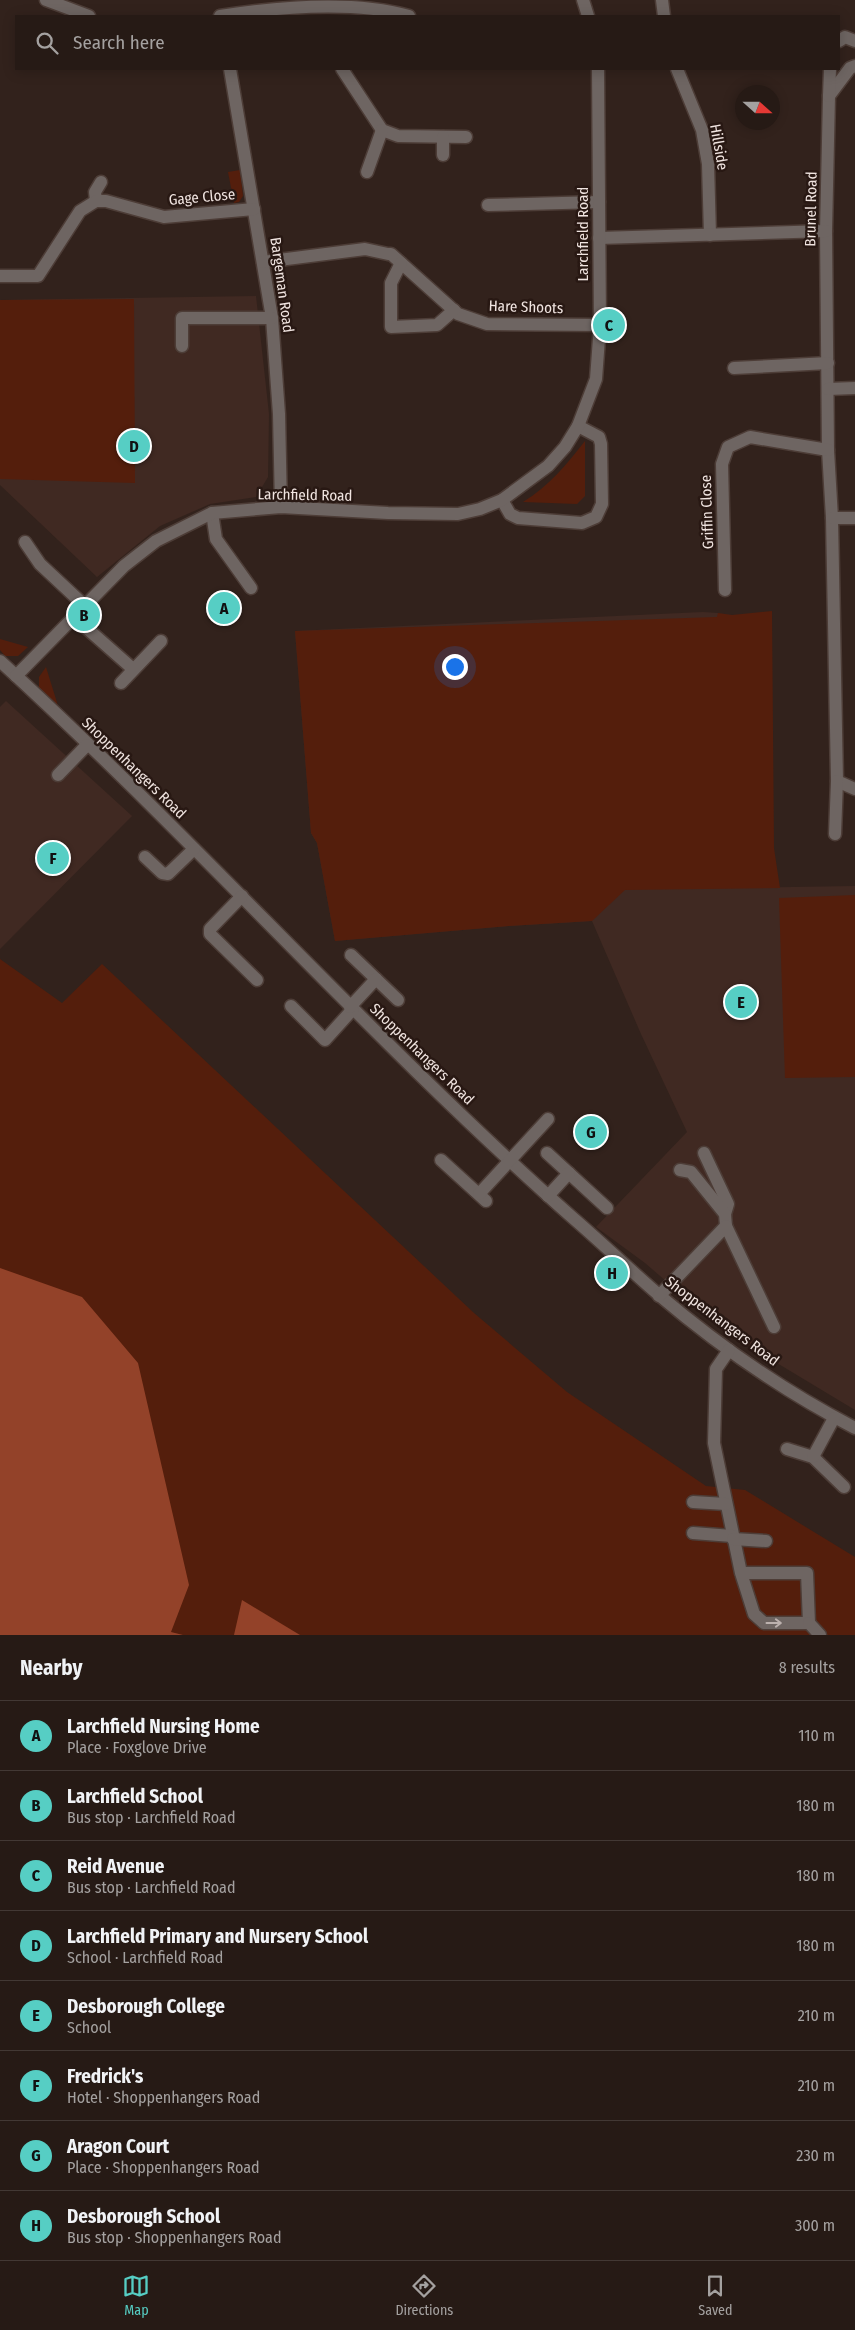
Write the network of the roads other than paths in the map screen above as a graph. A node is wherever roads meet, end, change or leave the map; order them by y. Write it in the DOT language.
graph roads {
  1 [pos="46,0"];
  2 [pos="584,0"];
  3 [pos="662,0"];
  4 [pos="282,3"];
  5 [pos="68,4"];
  6 [pos="393,5"];
  7 [pos="339,10"];
  8 [pos="87,15"];
  9 [pos="225,15"];
  10 [pos="408,15"];
  11 [pos="588,15"];
  12 [pos="664,15"];
  13 [pos="840,40"];
  14 [pos="855,41"];
  15 [pos="855,66"];
  16 [pos="230,70"];
  17 [pos="343,70"];
  18 [pos="598,70"];
  19 [pos="677,70"];
  20 [pos="830,70"];
  21 [pos="829,96"];
  22 [pos="382,130"];
  23 [pos="444,137"];
  24 [pos="466,137"];
  25 [pos="443,155"];
  26 [pos="367,172"];
  27 [pos="101,182"];
  28 [pos="96,201"];
  29 [pos="599,202"];
  30 [pos="488,206"];
  31 [pos="254,209"];
  32 [pos="826,231"];
  33 [pos="710,235"];
  34 [pos="599,238"];
  35 [pos="262,262"];
  36 [pos="401,263"];
  37 [pos="0,276"];
  38 [pos="454,310"];
  39 [pos="272,318"];
  40 [pos="600,325"];
  41 [pos="182,346"];
  42 [pos="828,363"];
  43 [pos="734,368"];
  44 [pos="828,388"];
  45 [pos="855,388"];
  46 [pos="578,426"];
  47 [pos="828,450"];
  48 [pos="502,500"];
  49 [pos="281,507"];
  50 [pos="212,513"];
  51 [pos="832,518"];
  52 [pos="855,518"];
  53 [pos="25,542"];
  54 [pos="251,588"];
  55 [pos="725,590"];
  56 [pos="85,606"];
  57 [pos="74,617"];
  58 [pos="161,641"];
  59 [pos="0,661"];
  60 [pos="133,669"];
  61 [pos="16,676"];
  62 [pos="121,683"];
  63 [pos="87,745"];
  64 [pos="58,775"];
  65 [pos="837,781"];
  66 [pos="855,789"];
  67 [pos="835,834"];
  68 [pos="194,849"];
  69 [pos="145,857"];
  70 [pos="242,896"];
  71 [pos="352,955"];
  72 [pos="257,980"];
  73 [pos="376,980"];
  74 [pos="398,1000"];
  75 [pos="291,1006"];
  76 [pos="352,1008"];
  77 [pos="548,1119"];
  78 [pos="547,1152"];
  79 [pos="704,1153"];
  80 [pos="441,1160"];
  81 [pos="510,1162"];
  82 [pos="680,1170"];
  83 [pos="569,1173"];
  84 [pos="548,1196"];
  85 [pos="607,1208"];
  86 [pos="726,1220"];
  87 [pos="660,1296"];
  88 [pos="774,1327"];
  89 [pos="729,1350"];
  90 [pos="834,1418"];
  91 [pos="855,1428"];
  92 [pos="787,1449"];
  93 [pos="813,1457"];
  94 [pos="844,1487"];
  95 [pos="693,1502"];
  96 [pos="726,1504"];
  97 [pos="694,1534"];
  98 [pos="732,1537"];
  99 [pos="766,1541"];
  100 [pos="741,1573"];
  101 [pos="809,1623"];
  102 [pos="820,1635"];
  1 -- 5 [label="street"];
  2 -- 11 [label="street"];
  3 -- 12 [label="street"];
  4 -- 7 [label="street"];
  4 -- 9 [label="street"];
  5 -- 8 [label="street"];
  6 -- 7 [label="street"];
  6 -- 10 [label="street"];
  13 -- 14 [label="street"];
  15 -- 21 [label="street"];
  16 -- 31 [label="street, Bargeman Road"];
  17 -- 22 [label="street"];
  18 -- 29 [label="street, Larchfield Road"];
  19 -- 33 [label="street, Hillside"];
  20 -- 21 [label="street, Brunel Road"];
  21 -- 32 [label="street, Brunel Road"];
  22 -- 23 [label="street"];
  22 -- 26 [label="street"];
  23 -- 24 [label="street"];
  23 -- 25 [label="street"];
  27 -- 28 [label="street"];
  28 -- 31 [label="street, Gage Close"];
  28 -- 37 [label="street"];
  29 -- 30 [label="street"];
  29 -- 34 [label="street, Larchfield Road"];
  31 -- 35 [label="street, Bargeman Road"];
  32 -- 33 [label="street"];
  32 -- 42 [label="street, Brunel Road"];
  33 -- 34 [label="street"];
  34 -- 40 [label="street, Larchfield Road"];
  35 -- 36 [label="street, Hare Shoots"];
  35 -- 39 [label="street, Bargeman Road"];
  36 -- 38 [label="street, Hare Shoots"];
  36 -- 38 [label="street"];
  38 -- 40 [label="street, Hare Shoots"];
  39 -- 41 [label="street"];
  39 -- 49 [label="street, Bargeman Road"];
  40 -- 46 [label="street, Larchfield Road"];
  42 -- 43 [label="street"];
  42 -- 44 [label="street, Brunel Road"];
  44 -- 45 [label="street"];
  44 -- 47 [label="street, Brunel Road"];
  46 -- 48 [label="street, Larchfield Road"];
  46 -- 48 [label="street"];
  47 -- 51 [label="street, Brunel Road"];
  47 -- 55 [label="street, Griffin Close"];
  48 -- 49 [label="street, Larchfield Road"];
  49 -- 50 [label="street, Larchfield Road"];
  50 -- 54 [label="street"];
  50 -- 56 [label="street, Larchfield Road"];
  51 -- 52 [label="street"];
  51 -- 65 [label="street, Brunel Road"];
  53 -- 56 [label="street"];
  56 -- 57 [label="street, Larchfield Road"];
  57 -- 60 [label="street"];
  57 -- 61 [label="street, Larchfield Road"];
  58 -- 60 [label="street"];
  59 -- 61 [label="street, Shoppenhangers Road"];
  60 -- 62 [label="street"];
  61 -- 63 [label="street, Shoppenhangers Road"];
  63 -- 64 [label="street"];
  63 -- 68 [label="street, Shoppenhangers Road"];
  65 -- 66 [label="street"];
  65 -- 67 [label="street, Brunel Road"];
  68 -- 69 [label="street"];
  68 -- 70 [label="street, Shoppenhangers Road"];
  70 -- 72 [label="street"];
  70 -- 76 [label="street, Shoppenhangers Road"];
  71 -- 73 [label="street"];
  73 -- 74 [label="street"];
  73 -- 76 [label="street"];
  75 -- 76 [label="street"];
  76 -- 81 [label="street, Shoppenhangers Road"];
  77 -- 81 [label="street"];
  78 -- 83 [label="street"];
  79 -- 86 [label="street"];
  80 -- 81 [label="street"];
  81 -- 84 [label="street, Shoppenhangers Road"];
  82 -- 86 [label="street"];
  83 -- 84 [label="street"];
  83 -- 85 [label="street"];
  84 -- 87 [label="street, Shoppenhangers Road"];
  86 -- 87 [label="street"];
  86 -- 88 [label="street"];
  87 -- 89 [label="street, Shoppenhangers Road"];
  89 -- 90 [label="street, Shoppenhangers Road"];
  89 -- 96 [label="street"];
  90 -- 91 [label="street, Shoppenhangers Road"];
  90 -- 93 [label="street"];
  92 -- 93 [label="street"];
  93 -- 94 [label="street"];
  95 -- 96 [label="street"];
  96 -- 98 [label="street"];
  97 -- 98 [label="street"];
  98 -- 99 [label="street"];
  98 -- 100 [label="street"];
  100 -- 101 [label="street, one-way"];
  100 -- 101 [label="street"];
  101 -- 102 [label="street"];
}
